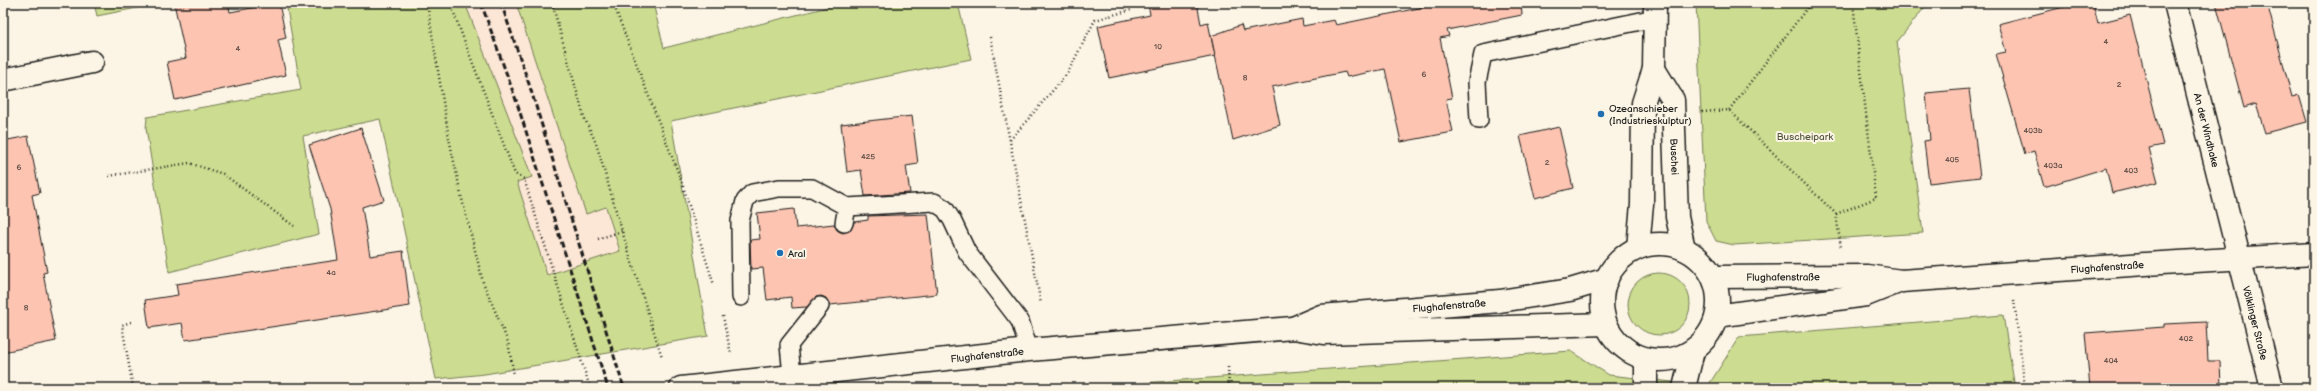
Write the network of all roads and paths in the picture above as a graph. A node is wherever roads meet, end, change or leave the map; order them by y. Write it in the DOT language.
graph roads {
  1 [pos="427,3"];
  2 [pos="450,3"];
  3 [pos="552,3"];
  4 [pos="613,3"];
  5 [pos="1130,3"];
  6 [pos="1811,3"];
  7 [pos="1853,3"];
  8 [pos="2176,3"];
  9 [pos="1655,10"];
  10 [pos="990,37"];
  11 [pos="92,62"];
  12 [pos="1654,69"];
  13 [pos="3,80"];
  14 [pos="1729,110"];
  15 [pos="1698,112"];
  16 [pos="1479,120"];
  17 [pos="1010,141"];
  18 [pos="109,176"];
  19 [pos="1836,214"];
  20 [pos="294,226"];
  21 [pos="622,232"];
  22 [pos="598,239"];
  23 [pos="1638,248"];
  24 [pos="1840,248"];
  25 [pos="1684,249"];
  26 [pos="2314,254"];
  27 [pos="2241,257"];
  28 [pos="2012,274"];
  29 [pos="1713,277"];
  30 [pos="1606,279"];
  31 [pos="1901,282"];
  32 [pos="714,286"];
  33 [pos="741,297"];
  34 [pos="820,306"];
  35 [pos="722,308"];
  36 [pos="1042,310"];
  37 [pos="1717,316"];
  38 [pos="132,322"];
  39 [pos="1605,324"];
  40 [pos="1293,328"];
  41 [pos="1029,350"];
  42 [pos="1692,351"];
  43 [pos="662,357"];
  44 [pos="1646,359"];
  45 [pos="1228,367"];
  46 [pos="514,375"];
  47 [pos="792,375"];
  48 [pos="734,381"];
  49 [pos="133,388"];
  50 [pos="590,388"];
  51 [pos="681,388"];
  52 [pos="1229,388"];
  53 [pos="1646,388"];
  54 [pos="1684,388"];
  55 [pos="2025,388"];
  56 [pos="2272,388"];
  1 -- 46 [label="path"];
  2 -- 50 [label="path"];
  3 -- 21 [label="path"];
  4 -- 32 [label="path"];
  5 -- 17 [label="path"];
  6 -- 14 [label="path"];
  7 -- 19 [label="path"];
  8 -- 27 [label="main road, An der Windhake"];
  9 -- 12 [label="main road"];
  9 -- 16 [label="lane"];
  10 -- 17 [label="path"];
  11 -- 13 [label="main road"];
  12 -- 23 [label="main road"];
  12 -- 25 [label="main road, Buschei"];
  14 -- 15 [label="path"];
  14 -- 19 [label="path"];
  17 -- 36 [label="path"];
  18 -- 20 [label="path"];
  19 -- 24 [label="path"];
  21 -- 22 [label="path"];
  21 -- 43 [label="path"];
  23 -- 25 [label="main road"];
  23 -- 30 [label="main road"];
  25 -- 29 [label="main road"];
  26 -- 27 [label="main road, Flughafenstraße"];
  27 -- 28 [label="main road, Flughafenstraße"];
  27 -- 56 [label="main road, Völklinger Straße"];
  28 -- 31 [label="main road, Flughafenstraße"];
  28 -- 55 [label="path"];
  29 -- 31 [label="main road, Flughafenstraße"];
  29 -- 37 [label="main road"];
  30 -- 39 [label="main road"];
  30 -- 40 [label="main road, Flughafenstraße"];
  31 -- 37 [label="main road, Flughafenstraße"];
  33 -- 41 [label="lane"];
  34 -- 47 [label="lane"];
  35 -- 48 [label="path"];
  37 -- 42 [label="main road"];
  38 -- 49 [label="path"];
  39 -- 40 [label="main road, Flughafenstraße"];
  39 -- 44 [label="main road"];
  40 -- 41 [label="main road, Flughafenstraße"];
  41 -- 47 [label="main road, Flughafenstraße"];
  42 -- 44 [label="main road"];
  42 -- 54 [label="main road"];
  44 -- 53 [label="main road"];
  45 -- 52 [label="path"];
  47 -- 48 [label="main road, Flughafenstraße"];
  48 -- 51 [label="main road, Flughafenstraße"];
}
